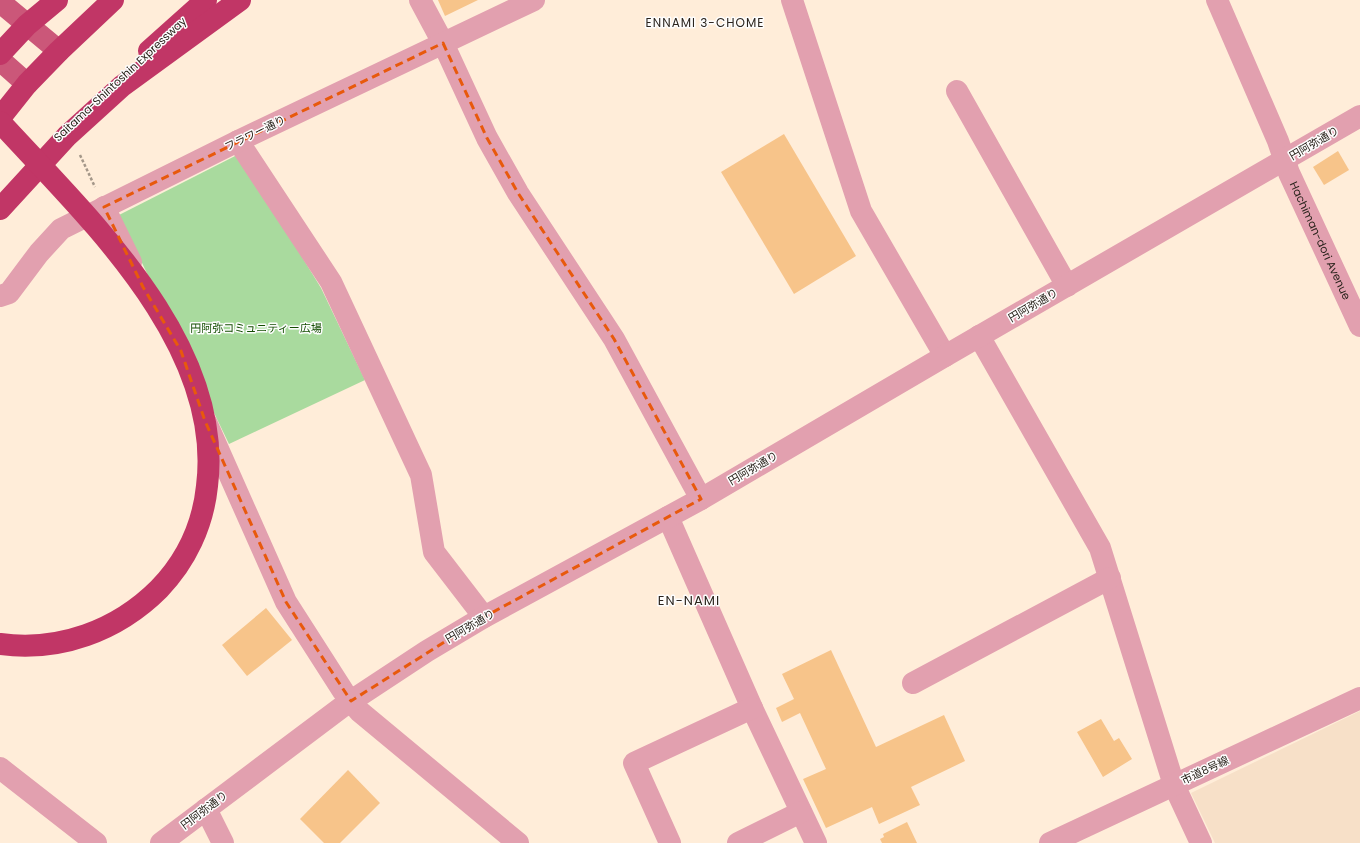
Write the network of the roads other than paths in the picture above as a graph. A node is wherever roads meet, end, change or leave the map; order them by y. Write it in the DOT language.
graph roads {
  1 [pos="57,0"];
  2 [pos="113,0"];
  3 [pos="206,0"];
  4 [pos="240,0"];
  5 [pos="420,0"];
  6 [pos="534,0"];
  7 [pos="792,0"];
  8 [pos="1217,0"];
  9 [pos="0,2"];
  10 [pos="27,25"];
  11 [pos="443,43"];
  12 [pos="59,51"];
  13 [pos="0,54"];
  14 [pos="0,60"];
  15 [pos="28,84"];
  16 [pos="957,91"];
  17 [pos="1360,116"];
  18 [pos="0,118"];
  19 [pos="0,122"];
  20 [pos="238,141"];
  21 [pos="1285,160"];
  22 [pos="0,194"];
  23 [pos="104,207"];
  24 [pos="0,209"];
  25 [pos="1067,286"];
  26 [pos="0,296"];
  27 [pos="1360,326"];
  28 [pos="979,336"];
  29 [pos="945,356"];
  30 [pos="701,499"];
  31 [pos="668,517"];
  32 [pos="1110,578"];
  33 [pos="484,617"];
  34 [pos="0,644"];
  35 [pos="913,683"];
  36 [pos="1360,698"];
  37 [pos="351,701"];
  38 [pos="752,708"];
  39 [pos="0,768"];
  40 [pos="1174,785"];
  41 [pos="206,808"];
  42 [pos="801,812"];
  43 [pos="96,843"];
  44 [pos="162,843"];
  45 [pos="223,843"];
  46 [pos="518,843"];
  47 [pos="670,843"];
  48 [pos="738,843"];
  49 [pos="816,843"];
  50 [pos="1050,843"];
  51 [pos="1201,843"];
  1 -- 10 [label="highway"];
  2 -- 12 [label="highway"];
  3 -- 22 [label="highway, Saitama-Shintoshin Expressway"];
  4 -- 24 [label="highway"];
  5 -- 11 [label="street"];
  6 -- 11 [label="street, フラワー通り"];
  7 -- 29 [label="street"];
  8 -- 21 [label="street, Hachiman-dori Avenue"];
  9 -- 10 [label="main road"];
  10 -- 12 [label="main road"];
  10 -- 13 [label="highway"];
  11 -- 20 [label="street, フラワー通り"];
  11 -- 30 [label="street"];
  12 -- 15 [label="highway"];
  14 -- 15 [label="main road"];
  15 -- 18 [label="highway"];
  16 -- 25 [label="street"];
  17 -- 21 [label="street, 円阿弥通り"];
  19 -- 34 [label="highway, bridge"];
  20 -- 23 [label="street, フラワー通り"];
  20 -- 33 [label="street"];
  21 -- 25 [label="street, 円阿弥通り"];
  21 -- 27 [label="street, Hachiman-dori Avenue"];
  23 -- 26 [label="street, フラワー通り"];
  23 -- 37 [label="street"];
  25 -- 28 [label="street, 円阿弥通り"];
  28 -- 29 [label="street, 円阿弥通り"];
  28 -- 32 [label="street"];
  29 -- 30 [label="street, 円阿弥通り"];
  30 -- 31 [label="street, 円阿弥通り"];
  31 -- 33 [label="street, 円阿弥通り"];
  31 -- 38 [label="street"];
  32 -- 35 [label="street"];
  32 -- 40 [label="street"];
  33 -- 37 [label="street, 円阿弥通り"];
  36 -- 40 [label="street, 市道8号線"];
  37 -- 41 [label="street, 円阿弥通り"];
  37 -- 46 [label="street"];
  38 -- 42 [label="street"];
  38 -- 47 [label="street"];
  39 -- 43 [label="street"];
  40 -- 50 [label="street, 市道8号線"];
  40 -- 51 [label="street"];
  41 -- 44 [label="street, 円阿弥通り"];
  41 -- 45 [label="street"];
  42 -- 48 [label="street"];
  42 -- 49 [label="street"];
}
